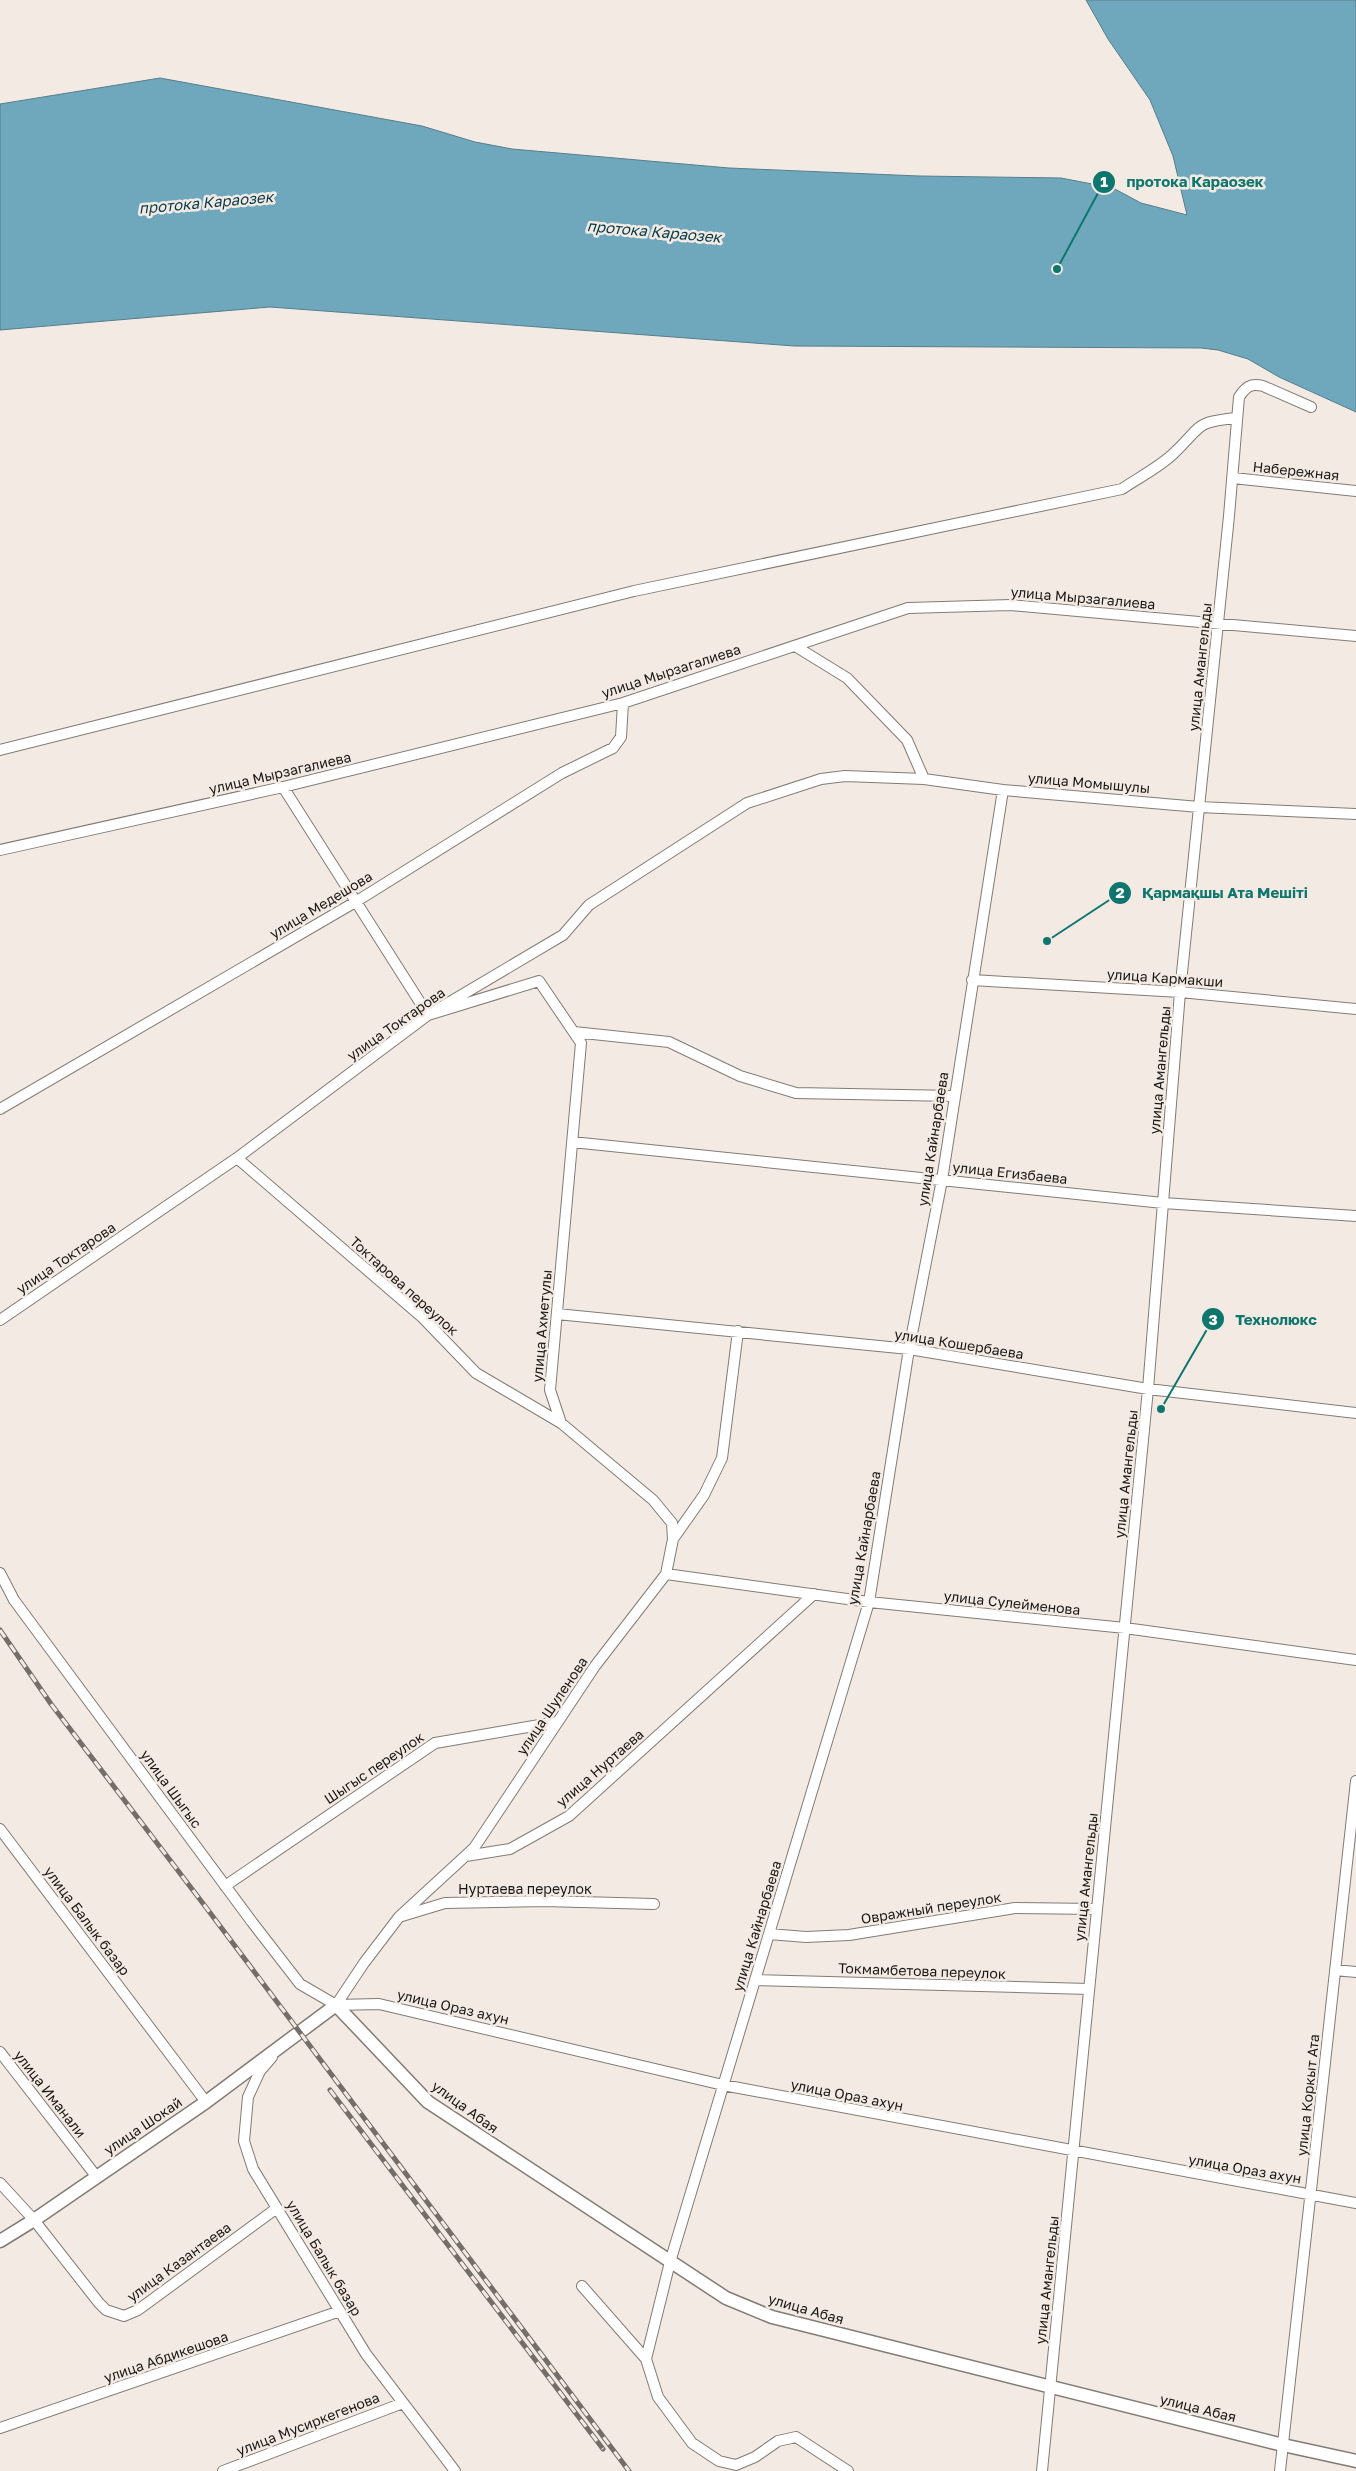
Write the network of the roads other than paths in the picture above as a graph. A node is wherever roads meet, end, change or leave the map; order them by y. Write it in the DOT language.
graph roads {
  1 [pos="1311,408"];
  2 [pos="1237,418"];
  3 [pos="1233,478"];
  4 [pos="1356,491"];
  5 [pos="1218,624"];
  6 [pos="1356,636"];
  7 [pos="795,646"];
  8 [pos="623,703"];
  9 [pos="0,750"];
  10 [pos="821,779"];
  11 [pos="924,779"];
  12 [pos="283,787"];
  13 [pos="1002,790"];
  14 [pos="1199,807"];
  15 [pos="1356,814"];
  16 [pos="0,850"];
  17 [pos="357,901"];
  18 [pos="972,980"];
  19 [pos="1180,992"];
  20 [pos="1356,1009"];
  21 [pos="428,1015"];
  22 [pos="574,1032"];
  23 [pos="955,1096"];
  24 [pos="0,1109"];
  25 [pos="572,1142"];
  26 [pos="237,1158"];
  27 [pos="942,1180"];
  28 [pos="1163,1203"];
  29 [pos="1356,1216"];
  30 [pos="557,1314"];
  31 [pos="0,1320"];
  32 [pos="738,1330"];
  33 [pos="908,1349"];
  34 [pos="1148,1389"];
  35 [pos="1356,1413"];
  36 [pos="561,1423"];
  37 [pos="673,1539"];
  38 [pos="0,1573"];
  39 [pos="666,1574"];
  40 [pos="814,1594"];
  41 [pos="869,1602"];
  42 [pos="1125,1628"];
  43 [pos="1356,1660"];
  44 [pos="558,1722"];
  45 [pos="1356,1781"];
  46 [pos="0,1829"];
  47 [pos="465,1856"];
  48 [pos="225,1886"];
  49 [pos="654,1904"];
  50 [pos="1097,1909"];
  51 [pos="399,1917"];
  52 [pos="769,1934"];
  53 [pos="1335,1970"];
  54 [pos="1356,1972"];
  55 [pos="755,1980"];
  56 [pos="1089,1989"];
  57 [pos="336,2005"];
  58 [pos="282,2044"];
  59 [pos="0,2052"];
  60 [pos="723,2085"];
  61 [pos="206,2102"];
  62 [pos="1073,2152"];
  63 [pos="96,2176"];
  64 [pos="0,2183"];
  65 [pos="1311,2195"];
  66 [pos="1356,2203"];
  67 [pos="277,2208"];
  68 [pos="34,2220"];
  69 [pos="0,2241"];
  70 [pos="670,2262"];
  71 [pos="582,2286"];
  72 [pos="340,2312"];
  73 [pos="646,2359"];
  74 [pos="1050,2387"];
  75 [pos="403,2403"];
  76 [pos="0,2428"];
  77 [pos="1283,2445"];
  78 [pos="1356,2461"];
  79 [pos="223,2471"];
  80 [pos="455,2471"];
  81 [pos="848,2471"];
  82 [pos="1042,2471"];
  83 [pos="1280,2471"];
  1 -- 2 [label="street, улица Амангельды"];
  2 -- 3 [label="street, улица Амангельды"];
  2 -- 9 [label="street"];
  3 -- 4 [label="street, Набережная"];
  3 -- 5 [label="street, улица Амангельды"];
  5 -- 6 [label="street, улица Мырзагалиева"];
  5 -- 7 [label="street, улица Мырзагалиева"];
  5 -- 14 [label="street, улица Амангельды"];
  7 -- 8 [label="street, улица Мырзагалиева"];
  7 -- 11 [label="street"];
  8 -- 12 [label="street, улица Мырзагалиева"];
  8 -- 17 [label="street, улица Медешова"];
  10 -- 11 [label="street, улица Момышулы"];
  10 -- 21 [label="street, улица Токтарова"];
  11 -- 13 [label="street, улица Момышулы"];
  12 -- 16 [label="street, улица Мырзагалиева"];
  12 -- 17 [label="street"];
  13 -- 14 [label="street, улица Момышулы"];
  13 -- 18 [label="street, улица Кайнарбаева"];
  14 -- 15 [label="street, улица Момышулы"];
  14 -- 19 [label="street, улица Амангельды"];
  17 -- 21 [label="street"];
  17 -- 24 [label="street, улица Медешова"];
  18 -- 19 [label="street, улица Кармакши"];
  18 -- 23 [label="street, улица Кайнарбаева"];
  19 -- 20 [label="street, улица Кармакши"];
  19 -- 28 [label="street, улица Амангельды"];
  21 -- 22 [label="street, улица Ахметулы"];
  21 -- 26 [label="street, улица Токтарова"];
  22 -- 23 [label="street"];
  22 -- 25 [label="street, улица Ахметулы"];
  23 -- 27 [label="street, улица Кайнарбаева"];
  25 -- 27 [label="street, улица Егизбаева"];
  25 -- 30 [label="street, улица Ахметулы"];
  26 -- 31 [label="street, улица Токтарова"];
  26 -- 36 [label="street, Токтарова переулок"];
  27 -- 28 [label="street, улица Егизбаева"];
  27 -- 33 [label="street, улица Кайнарбаева"];
  28 -- 29 [label="street, улица Егизбаева"];
  28 -- 34 [label="street, улица Амангельды"];
  30 -- 32 [label="street, улица Кошербаева"];
  30 -- 36 [label="street, улица Ахметулы"];
  32 -- 33 [label="street, улица Кошербаева"];
  32 -- 37 [label="street"];
  33 -- 34 [label="street, улица Кошербаева"];
  33 -- 41 [label="street, улица Кайнарбаева"];
  34 -- 35 [label="street, улица Кошербаева"];
  34 -- 42 [label="street, улица Амангельды"];
  36 -- 37 [label="street"];
  37 -- 39 [label="street"];
  38 -- 48 [label="street, улица Шыгыс"];
  39 -- 40 [label="street, улица Сулейменова"];
  39 -- 44 [label="street, улица Шуленова"];
  40 -- 41 [label="street, улица Сулейменова"];
  40 -- 47 [label="street, улица Нуртаева"];
  41 -- 42 [label="street, улица Сулейменова"];
  41 -- 52 [label="street, улица Кайнарбаева"];
  42 -- 43 [label="street, улица Сулейменова"];
  42 -- 50 [label="street, улица Амангельды"];
  44 -- 47 [label="street, улица Шуленова"];
  44 -- 48 [label="street, Шыгыс переулок"];
  45 -- 53 [label="street, улица Коркыт Ата"];
  46 -- 61 [label="street, улица Балык базар"];
  47 -- 51 [label="street"];
  48 -- 57 [label="street, улица Шыгыс"];
  49 -- 51 [label="street, Нуртаева переулок"];
  50 -- 52 [label="street, Овражный переулок"];
  50 -- 56 [label="street, улица Амангельды"];
  51 -- 57 [label="street"];
  52 -- 55 [label="street, улица Кайнарбаева"];
  53 -- 54 [label="street"];
  53 -- 65 [label="street, улица Коркыт Ата"];
  55 -- 56 [label="street, Токмамбетова переулок"];
  55 -- 60 [label="street, улица Кайнарбаева"];
  56 -- 62 [label="street, улица Амангельды"];
  57 -- 58 [label="street, улица Шокай"];
  57 -- 60 [label="street, улица Ораз ахун"];
  57 -- 70 [label="street, улица Абая"];
  58 -- 61 [label="street, улица Шокай"];
  58 -- 67 [label="street, улица Балык базар"];
  59 -- 63 [label="street, улица Иманали"];
  60 -- 62 [label="street, улица Ораз ахун"];
  60 -- 70 [label="street, улица Кайнарбаева"];
  61 -- 63 [label="street, улица Шокай"];
  62 -- 65 [label="street, улица Ораз ахун"];
  62 -- 74 [label="street, улица Амангельды"];
  63 -- 68 [label="street, улица Шокай"];
  64 -- 68 [label="street, улица Казантаева"];
  65 -- 66 [label="street, улица Ораз ахун"];
  65 -- 77 [label="street, улица Коркыт Ата"];
  67 -- 68 [label="street, улица Казантаева"];
  67 -- 72 [label="street, улица Балык базар"];
  68 -- 69 [label="street, улица Шокай"];
  70 -- 73 [label="street, улица Кайнарбаева"];
  70 -- 74 [label="street, улица Абая"];
  71 -- 73 [label="street"];
  72 -- 75 [label="street, улица Балык базар"];
  72 -- 76 [label="street, улица Абдикешова"];
  73 -- 81 [label="street"];
  74 -- 77 [label="street, улица Абая"];
  74 -- 82 [label="street, улица Амангельды"];
  75 -- 79 [label="street, улица Мусиркегенова"];
  75 -- 80 [label="street, улица Балык базар"];
  77 -- 78 [label="street, улица Абая"];
  77 -- 83 [label="street, улица Коркыт Ата"];
}
